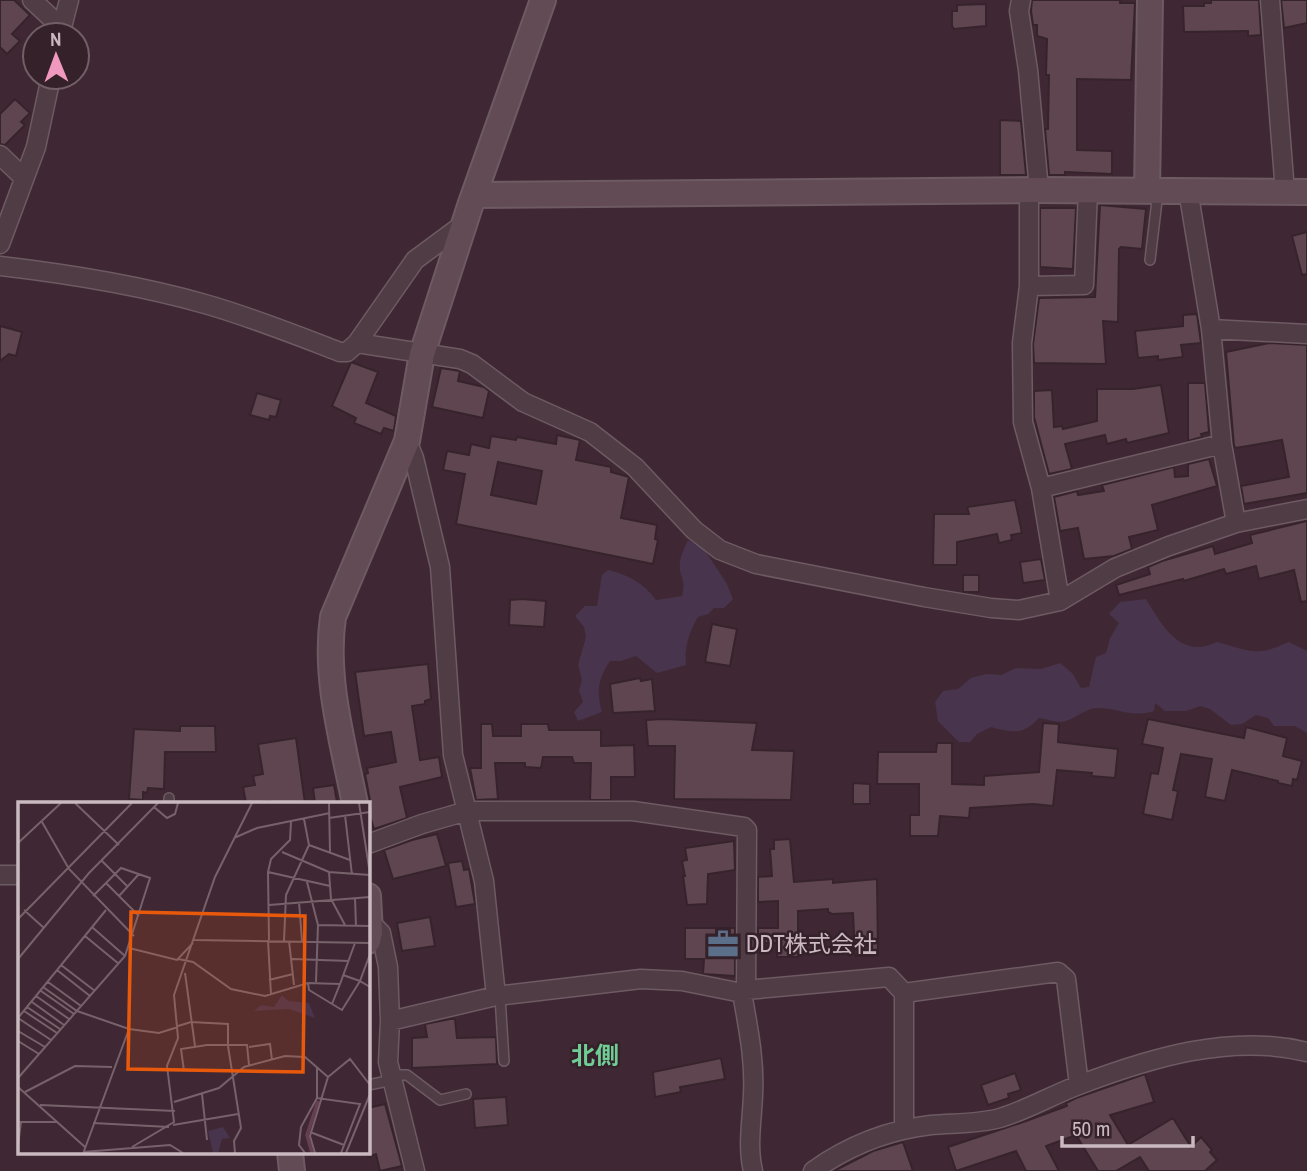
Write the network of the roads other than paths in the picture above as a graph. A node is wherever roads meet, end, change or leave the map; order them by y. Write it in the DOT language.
graph roads {
  1 [pos="32,0"];
  2 [pos="69,0"];
  3 [pos="543,0"];
  4 [pos="1021,0"];
  5 [pos="1150,0"];
  6 [pos="1270,0"];
  7 [pos="51,21"];
  8 [pos="64,21"];
  9 [pos="48,91"];
  10 [pos="0,155"];
  11 [pos="24,178"];
  12 [pos="1034,190"];
  13 [pos="1088,190"];
  14 [pos="1188,190"];
  15 [pos="1153,191"];
  16 [pos="1296,192"];
  17 [pos="474,195"];
  18 [pos="465,223"];
  19 [pos="0,244"];
  20 [pos="1150,260"];
  21 [pos="0,265"];
  22 [pos="1029,286"];
  23 [pos="1211,329"];
  24 [pos="1307,334"];
  25 [pos="357,343"];
  26 [pos="422,354"];
  27 [pos="407,441"];
  28 [pos="1222,444"];
  29 [pos="1041,488"];
  30 [pos="1307,509"];
  31 [pos="1236,523"];
  32 [pos="1060,601"];
  33 [pos="355,802"];
  34 [pos="467,811"];
  35 [pos="369,844"];
  36 [pos="369,931"];
  37 [pos="744,991"];
  38 [pos="904,993"];
  39 [pos="498,996"];
  40 [pos="390,1021"];
  41 [pos="1307,1052"];
  42 [pos="504,1061"];
  43 [pos="393,1078"];
  44 [pos="369,1085"];
  45 [pos="1079,1085"];
  46 [pos="466,1094"];
  47 [pos="904,1129"];
  48 [pos="415,1171"];
  49 [pos="753,1171"];
  50 [pos="813,1171"];
  1 -- 7 [label="street"];
  2 -- 8 [label="street"];
  3 -- 17 [label="street"];
  4 -- 12 [label="street"];
  5 -- 15 [label="street"];
  6 -- 16 [label="street"];
  9 -- 11 [label="street"];
  10 -- 11 [label="street"];
  11 -- 19 [label="street"];
  12 -- 13 [label="street"];
  12 -- 17 [label="street"];
  12 -- 22 [label="street"];
  13 -- 15 [label="street"];
  13 -- 22 [label="street"];
  14 -- 15 [label="street"];
  14 -- 16 [label="street"];
  14 -- 23 [label="street"];
  15 -- 20 [label="lane"];
  17 -- 18 [label="street"];
  18 -- 25 [label="street"];
  18 -- 26 [label="street"];
  21 -- 25 [label="street"];
  22 -- 29 [label="street"];
  23 -- 24 [label="street"];
  23 -- 28 [label="street"];
  25 -- 26 [label="street"];
  26 -- 27 [label="street"];
  26 -- 32 [label="street"];
  27 -- 33 [label="street"];
  27 -- 34 [label="street"];
  28 -- 29 [label="street"];
  28 -- 31 [label="street"];
  29 -- 32 [label="street"];
  30 -- 31 [label="street"];
  31 -- 32 [label="street"];
  34 -- 35 [label="street"];
  34 -- 37 [label="street"];
  34 -- 39 [label="street"];
  36 -- 40 [label="street"];
  37 -- 38 [label="street"];
  37 -- 39 [label="street"];
  37 -- 49 [label="street"];
  38 -- 45 [label="street"];
  38 -- 47 [label="street"];
  39 -- 40 [label="street"];
  39 -- 42 [label="lane"];
  40 -- 43 [label="street"];
  41 -- 45 [label="street"];
  43 -- 44 [label="lane"];
  43 -- 46 [label="lane"];
  43 -- 48 [label="street"];
  45 -- 47 [label="street"];
  47 -- 50 [label="street"];
}
